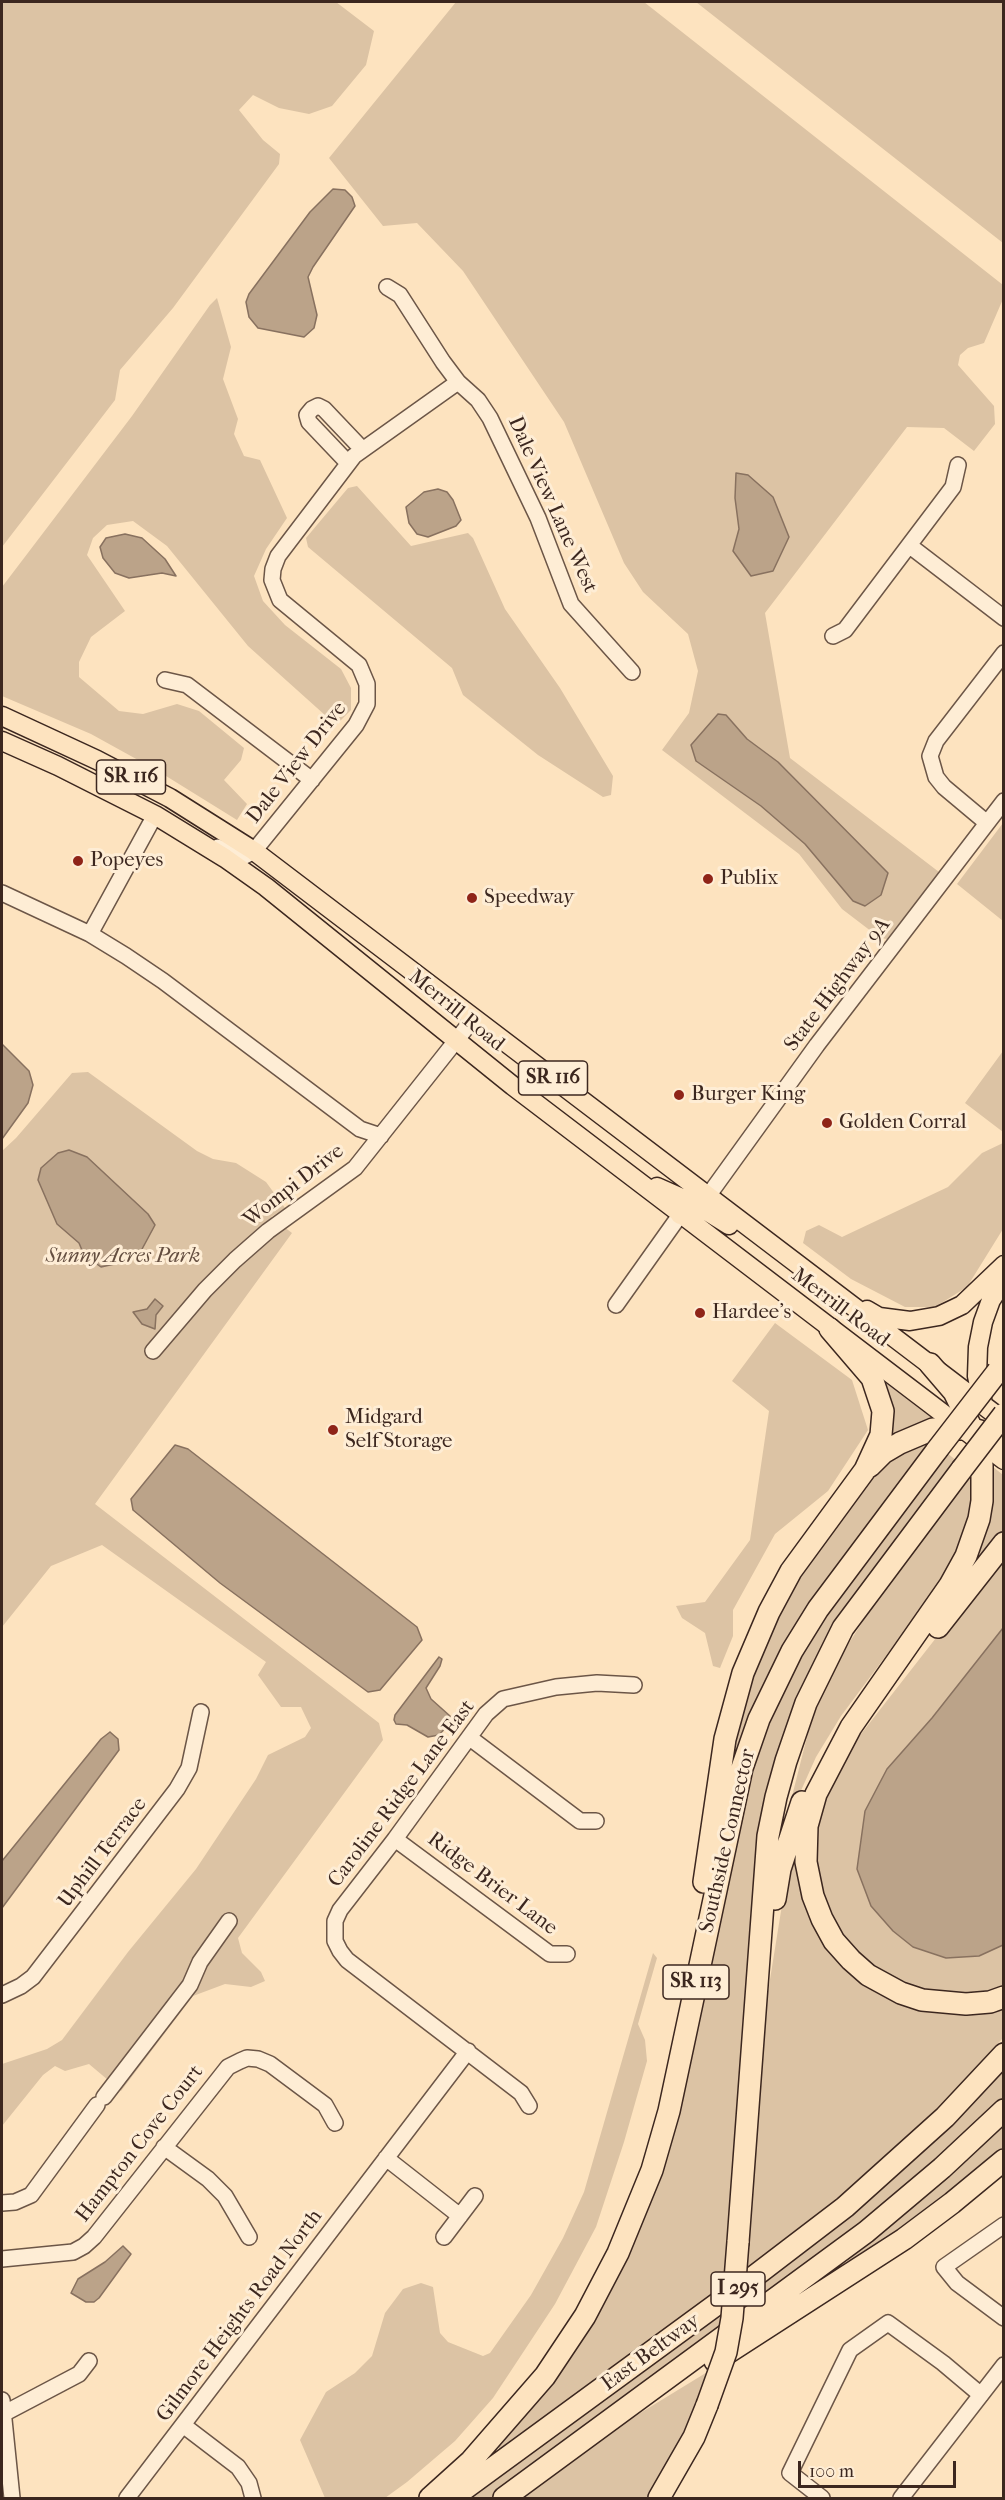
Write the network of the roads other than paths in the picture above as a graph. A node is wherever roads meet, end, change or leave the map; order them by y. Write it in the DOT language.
graph roads {
  1 [pos="387,287"];
  2 [pos="458,382"];
  3 [pos="362,449"];
  4 [pos="348,463"];
  5 [pos="958,465"];
  6 [pos="910,546"];
  7 [pos="1004,618"];
  8 [pos="833,636"];
  9 [pos="1004,653"];
  10 [pos="632,672"];
  11 [pos="165,680"];
  12 [pos="2,716"];
  13 [pos="2,741"];
  14 [pos="312,780"];
  15 [pos="1004,801"];
  16 [pos="154,815"];
  17 [pos="987,823"];
  18 [pos="183,832"];
  19 [pos="254,851"];
  20 [pos="2,893"];
  21 [pos="90,934"];
  22 [pos="474,1018"];
  23 [pos="456,1041"];
  24 [pos="574,1134"];
  25 [pos="381,1136"];
  26 [pos="708,1196"];
  27 [pos="680,1215"];
  28 [pos="1004,1265"];
  29 [pos="1004,1280"];
  30 [pos="837,1294"];
  31 [pos="616,1305"];
  32 [pos="830,1329"];
  33 [pos="153,1351"];
  34 [pos="930,1365"];
  35 [pos="1000,1367"];
  36 [pos="987,1422"];
  37 [pos="1004,1452"];
  38 [pos="1004,1460"];
  39 [pos="866,1470"];
  40 [pos="1004,1543"];
  41 [pos="966,1557"];
  42 [pos="634,1685"];
  43 [pos="201,1712"];
  44 [pos="470,1738"];
  45 [pos="831,1765"];
  46 [pos="596,1821"];
  47 [pos="395,1839"];
  48 [pos="228,1921"];
  49 [pos="567,1954"];
  50 [pos="758,1969"];
  51 [pos="2,1995"];
  52 [pos="1004,1997"];
  53 [pos="468,2051"];
  54 [pos="1004,2054"];
  55 [pos="679,2063"];
  56 [pos="530,2106"];
  57 [pos="1004,2110"];
  58 [pos="335,2123"];
  59 [pos="164,2147"];
  60 [pos="386,2158"];
  61 [pos="1004,2160"];
  62 [pos="476,2196"];
  63 [pos="2,2203"];
  64 [pos="460,2216"];
  65 [pos="1004,2225"];
  66 [pos="249,2237"];
  67 [pos="444,2237"];
  68 [pos="2,2259"];
  69 [pos="1004,2318"];
  70 [pos="89,2361"];
  71 [pos="1004,2365"];
  72 [pos="981,2395"];
  73 [pos="2,2407"];
  74 [pos="183,2425"];
  75 [pos="603,2425"];
  76 [pos="4,2445"];
  77 [pos="12,2499"];
  78 [pos="127,2499"];
  79 [pos="253,2499"];
  80 [pos="430,2499"];
  81 [pos="452,2499"];
  82 [pos="504,2499"];
  83 [pos="659,2499"];
  84 [pos="822,2499"];
  85 [pos="901,2499"];
  1 -- 2 [label="street, Dale View Lane West"];
  2 -- 3 [label="street, Dale View Drive"];
  2 -- 10 [label="street, Dale View Lane West"];
  3 -- 4 [label="street, Dale View Drive"];
  3 -- 4 [label="street"];
  4 -- 14 [label="street, Dale View Drive"];
  5 -- 6 [label="street"];
  6 -- 7 [label="street"];
  6 -- 8 [label="street"];
  9 -- 17 [label="street"];
  11 -- 14 [label="street"];
  12 -- 19 [label="main road, Merrill Road / SR 116"];
  13 -- 16 [label="main road, Merrill Road / SR 116"];
  14 -- 19 [label="street, Dale View Drive"];
  15 -- 17 [label="street, State Highway 9A"];
  16 -- 18 [label="main road, Merrill Road / SR 116"];
  16 -- 21 [label="street"];
  17 -- 26 [label="street, State Highway 9A"];
  18 -- 19 [label="street, Dale View Drive"];
  18 -- 23 [label="main road, Merrill Road / SR 116"];
  19 -- 22 [label="main road, Merrill Road / SR 116"];
  20 -- 21 [label="street"];
  21 -- 25 [label="street"];
  22 -- 23 [label="street, Wompi Drive"];
  22 -- 26 [label="main road, Merrill Road / SR 116"];
  23 -- 24 [label="main road, Merrill Road / SR 116"];
  23 -- 25 [label="street, Wompi Drive"];
  24 -- 26 [label="main road"];
  24 -- 27 [label="main road, Merrill Road / SR 116"];
  25 -- 33 [label="street, Wompi Drive"];
  26 -- 30 [label="main road, Merrill Road / SR 116"];
  27 -- 31 [label="street"];
  27 -- 32 [label="main road, Merrill Road / SR 116"];
  27 -- 34 [label="main road"];
  28 -- 30 [label="main road"];
  29 -- 36 [label="main road"];
  30 -- 34 [label="main road, Merrill Road / SR 116"];
  32 -- 36 [label="main road, Merrill Road / SR 116"];
  32 -- 39 [label="highway"];
  34 -- 36 [label="highway"];
  35 -- 55 [label="highway, Southside Connector / SR 113, bridge"];
  36 -- 37 [label="main road"];
  36 -- 38 [label="main road, Merrill Road / SR 116"];
  36 -- 39 [label="highway"];
  36 -- 41 [label="highway"];
  36 -- 50 [label="highway, Southside Connector / SR 113, bridge"];
  39 -- 55 [label="highway"];
  40 -- 45 [label="highway"];
  41 -- 45 [label="highway"];
  41 -- 50 [label="highway"];
  42 -- 44 [label="street, Caroline Ridge Lane East"];
  43 -- 51 [label="street, Uphill Terrace"];
  44 -- 46 [label="street"];
  44 -- 47 [label="street, Caroline Ridge Lane East"];
  45 -- 52 [label="highway"];
  47 -- 49 [label="street, Ridge Brier Lane"];
  47 -- 53 [label="street, Caroline Ridge Lane East"];
  48 -- 63 [label="street"];
  50 -- 83 [label="highway, Southside Connector / SR 113, bridge"];
  53 -- 56 [label="street"];
  53 -- 60 [label="street, Gilmore Heights Road North"];
  54 -- 81 [label="highway, East Beltway / I 295"];
  55 -- 80 [label="highway, Southside Connector / SR 113"];
  57 -- 75 [label="highway, East Beltway / I 295"];
  58 -- 59 [label="street, Hampton Cove Court"];
  59 -- 66 [label="street"];
  59 -- 68 [label="street, Hampton Cove Court"];
  60 -- 64 [label="street"];
  60 -- 74 [label="street, Gilmore Heights Road North"];
  61 -- 75 [label="highway"];
  62 -- 64 [label="street"];
  64 -- 67 [label="street"];
  65 -- 69 [label="street"];
  70 -- 73 [label="street"];
  71 -- 72 [label="street"];
  72 -- 84 [label="street"];
  72 -- 85 [label="street"];
  73 -- 76 [label="street"];
  74 -- 78 [label="street, Gilmore Heights Road North"];
  74 -- 79 [label="street"];
  75 -- 82 [label="highway, East Beltway / I 295"];
  76 -- 77 [label="street"];
}
